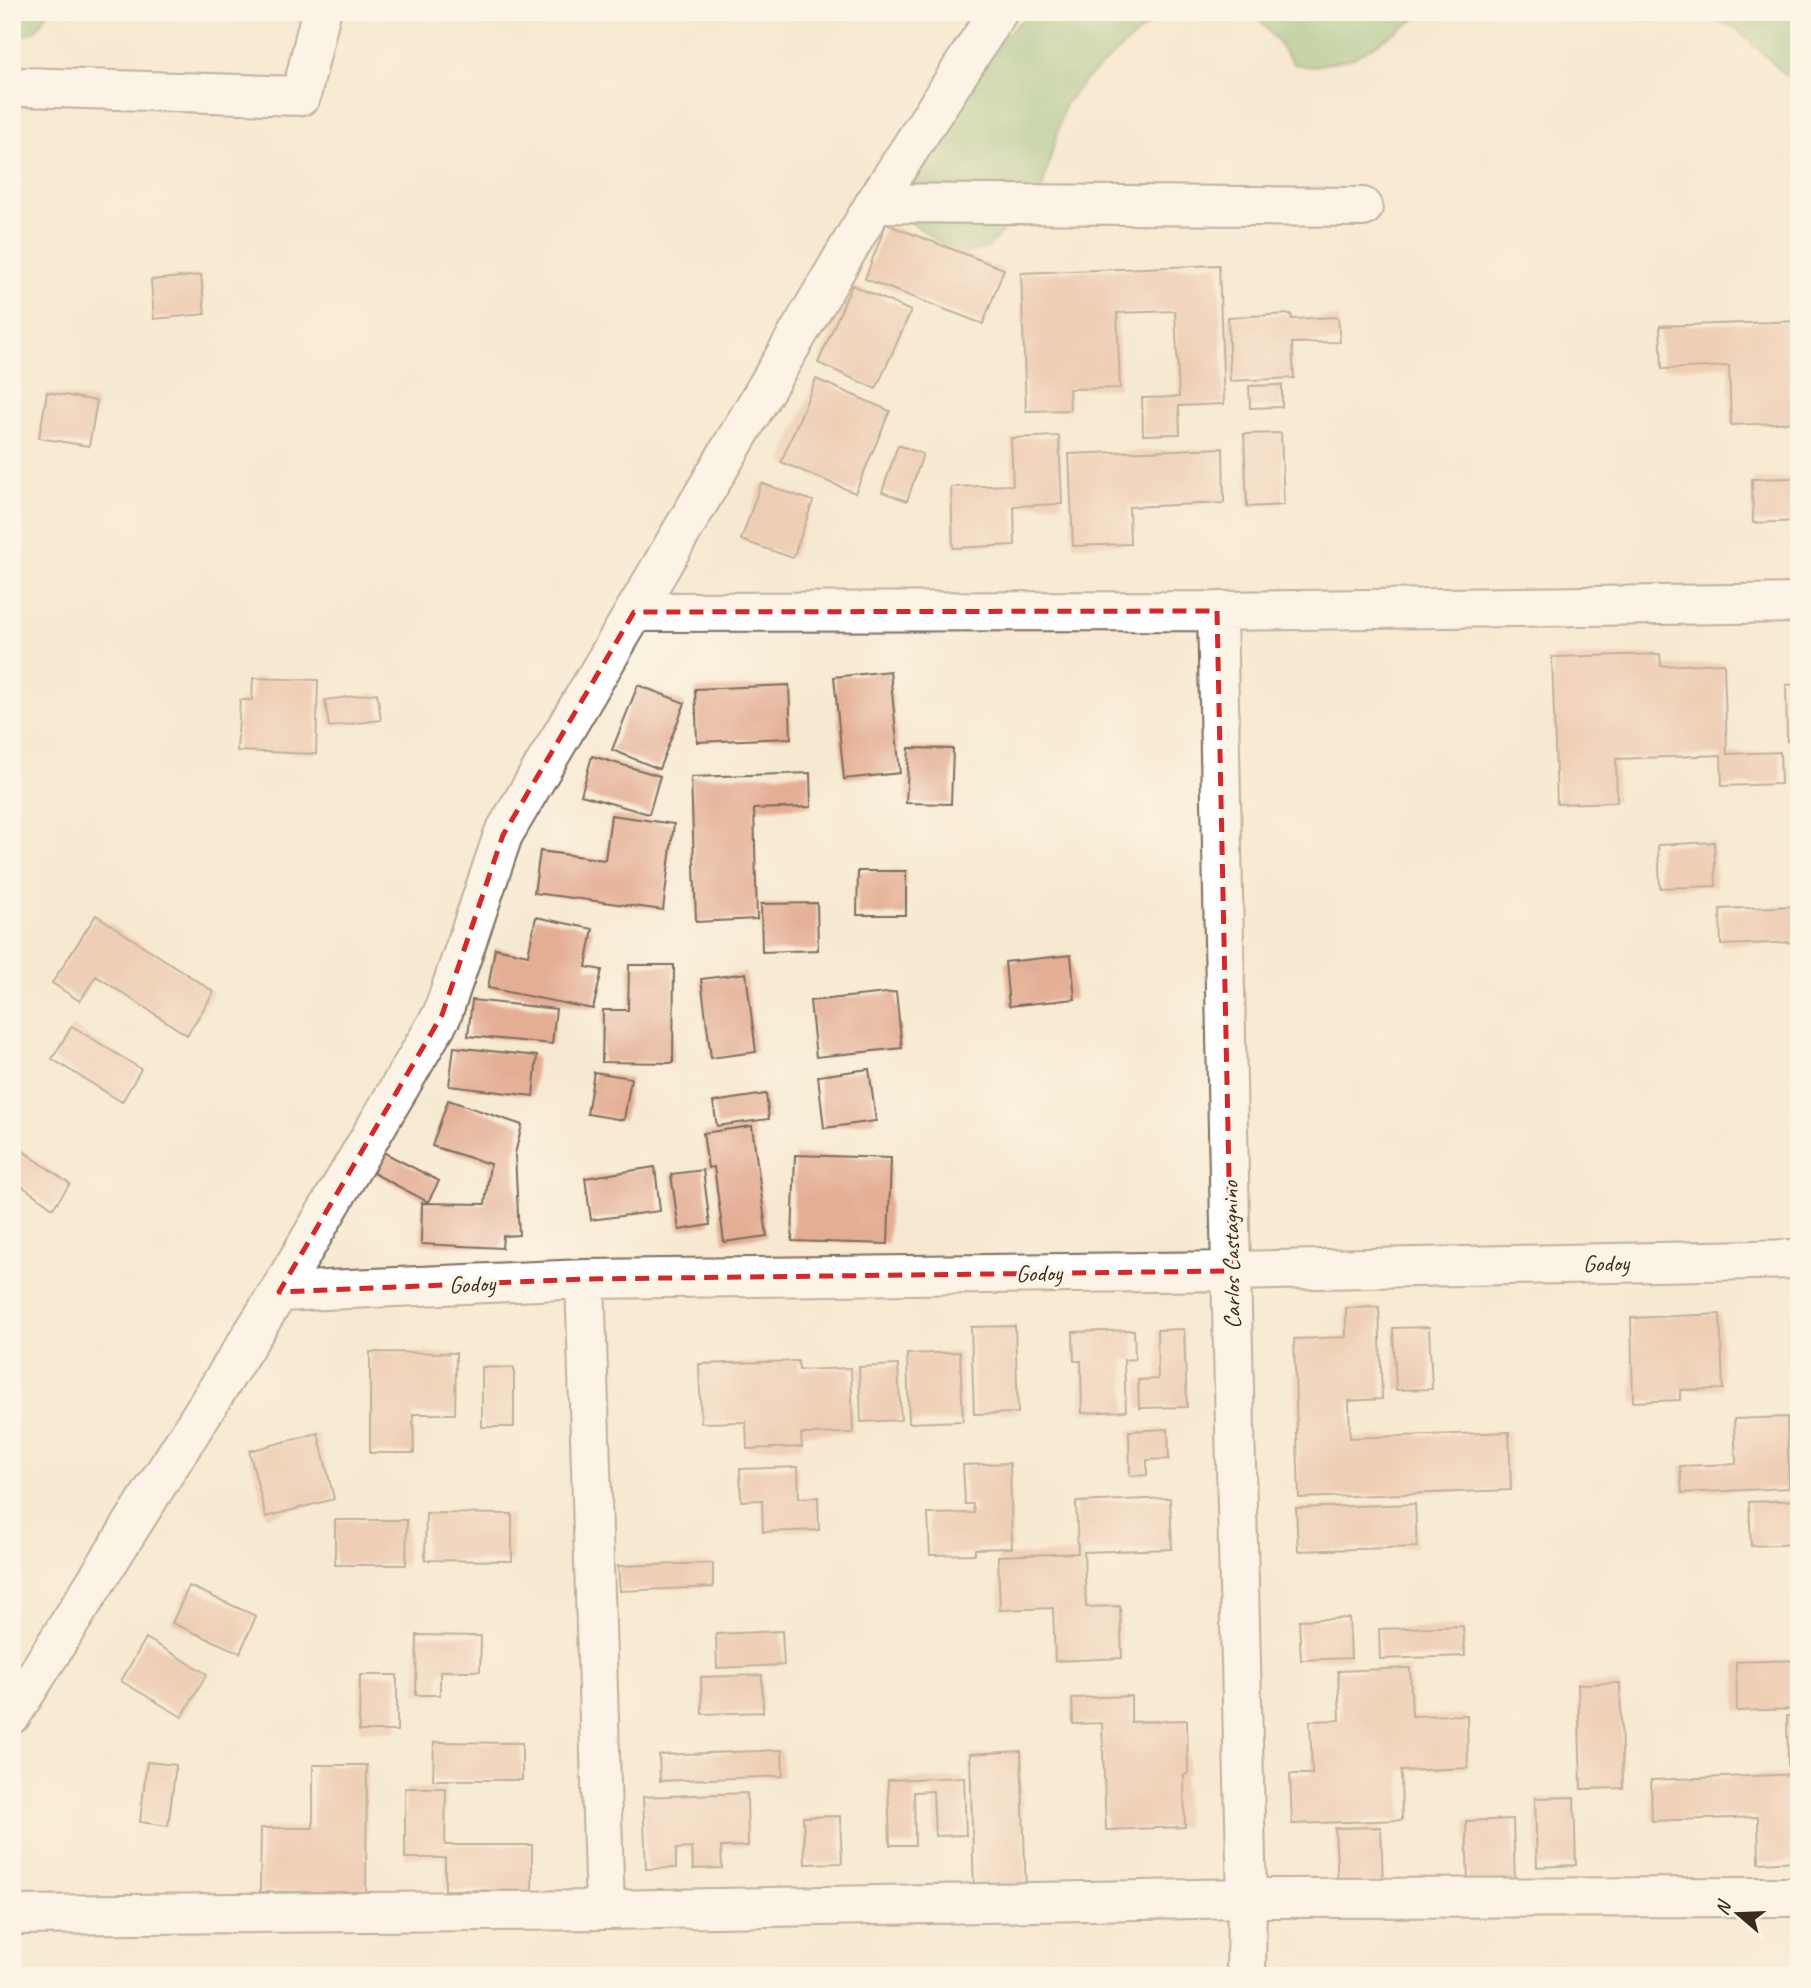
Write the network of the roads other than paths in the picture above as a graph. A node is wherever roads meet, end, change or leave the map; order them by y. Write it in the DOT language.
graph roads {
  1 [pos="321,12"];
  2 [pos="998,12"];
  3 [pos="24,87"];
  4 [pos="875,203"];
  5 [pos="1363,207"];
  6 [pos="1799,603"];
  7 [pos="1217,611"];
  8 [pos="634,612"];
  9 [pos="1799,1259"];
  10 [pos="1231,1271"];
  11 [pos="585,1279"];
  12 [pos="279,1292"];
  13 [pos="12,1714"];
  14 [pos="1799,1897"];
  15 [pos="1247,1898"];
  16 [pos="605,1910"];
  17 [pos="12,1915"];
  18 [pos="1246,1976"];
  1 -- 3 [label="street"];
  2 -- 4 [label="street"];
  4 -- 5 [label="street"];
  4 -- 8 [label="street"];
  6 -- 7 [label="street"];
  7 -- 8 [label="street"];
  7 -- 10 [label="street, Carlos Castagnino"];
  8 -- 12 [label="street"];
  9 -- 10 [label="street, Godoy"];
  10 -- 11 [label="street, Godoy"];
  10 -- 15 [label="street, Carlos Castagnino"];
  11 -- 12 [label="street, Godoy"];
  11 -- 16 [label="street"];
  12 -- 13 [label="street"];
  14 -- 15 [label="street"];
  15 -- 16 [label="street"];
  15 -- 18 [label="street, Carlos Castagnino"];
  16 -- 17 [label="street"];
}
